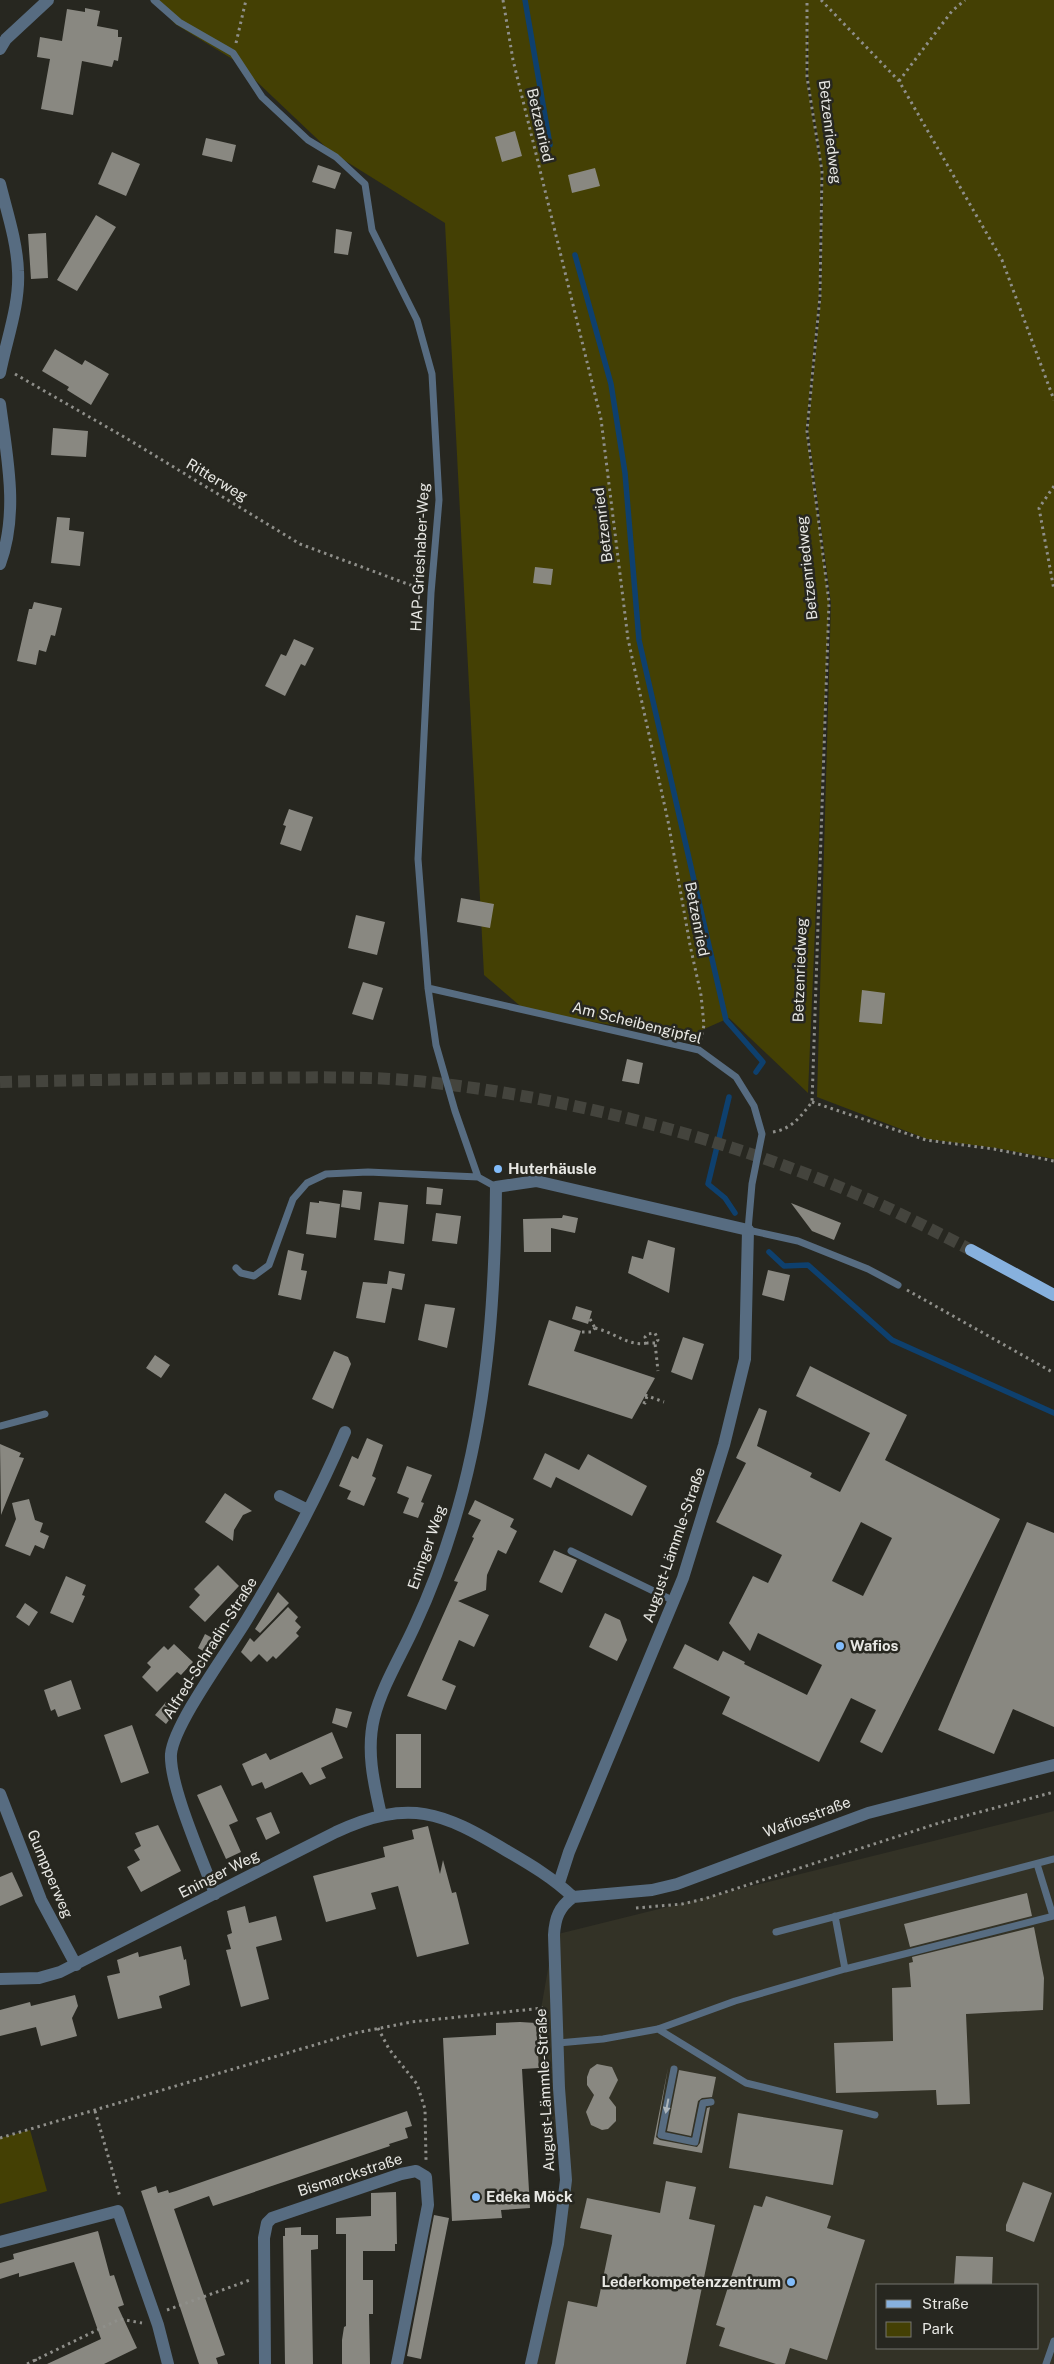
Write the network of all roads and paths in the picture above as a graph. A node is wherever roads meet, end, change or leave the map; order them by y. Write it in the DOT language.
graph roads {
  1 [pos="48,0"];
  2 [pos="154,0"];
  3 [pos="246,0"];
  4 [pos="503,0"];
  5 [pos="807,0"];
  6 [pos="822,0"];
  7 [pos="965,0"];
  8 [pos="0,49"];
  9 [pos="234,53"];
  10 [pos="899,81"];
  11 [pos="0,184"];
  12 [pos="1,370"];
  13 [pos="1054,400"];
  14 [pos="0,404"];
  15 [pos="1054,486"];
  16 [pos="0,564"];
  17 [pos="1054,590"];
  18 [pos="431,593"];
  19 [pos="428,988"];
  20 [pos="699,1050"];
  21 [pos="812,1102"];
  22 [pos="762,1134"];
  23 [pos="1054,1161"];
  24 [pos="478,1177"];
  25 [pos="496,1187"];
  26 [pos="748,1230"];
  27 [pos="971,1250"];
  28 [pos="236,1268"];
  29 [pos="898,1285"];
  30 [pos="1054,1295"];
  31 [pos="590,1320"];
  32 [pos="595,1328"];
  33 [pos="582,1332"];
  34 [pos="647,1343"];
  35 [pos="655,1343"];
  36 [pos="658,1371"];
  37 [pos="1054,1373"];
  38 [pos="643,1402"];
  39 [pos="664,1402"];
  40 [pos="45,1414"];
  41 [pos="0,1426"];
  42 [pos="345,1432"];
  43 [pos="280,1496"];
  44 [pos="308,1510"];
  45 [pos="571,1552"];
  46 [pos="674,1601"];
  47 [pos="1054,1765"];
  48 [pos="1054,1792"];
  49 [pos="0,1794"];
  50 [pos="381,1815"];
  51 [pos="1054,1859"];
  52 [pos="1037,1864"];
  53 [pos="559,1883"];
  54 [pos="215,1894"];
  55 [pos="573,1897"];
  56 [pos="634,1908"];
  57 [pos="835,1916"];
  58 [pos="1054,1916"];
  59 [pos="776,1932"];
  60 [pos="76,1965"];
  61 [pos="845,1969"];
  62 [pos="0,1979"];
  63 [pos="558,2007"];
  64 [pos="378,2028"];
  65 [pos="658,2029"];
  66 [pos="558,2043"];
  67 [pos="674,2069"];
  68 [pos="711,2102"];
  69 [pos="95,2111"];
  70 [pos="876,2115"];
  71 [pos="0,2138"];
  72 [pos="421,2172"];
  73 [pos="118,2211"];
  74 [pos="0,2242"];
  75 [pos="264,2276"];
  76 [pos="156,2320"];
  77 [pos="1054,2341"];
  78 [pos="35,2359"];
  79 [pos="27,2364"];
  80 [pos="37,2364"];
  81 [pos="168,2364"];
  82 [pos="265,2364"];
  83 [pos="397,2364"];
  84 [pos="531,2364"];
  85 [pos="1046,2364"];
  1 -- 8 [label="street"];
  2 -- 9 [label="lane, HAP-Grieshaber-Weg"];
  3 -- 9 [label="path"];
  4 -- 20 [label="path, Betzenried"];
  5 -- 21 [label="path, Betzenriedweg"];
  6 -- 10 [label="path"];
  7 -- 10 [label="path"];
  9 -- 18 [label="lane, HAP-Grieshaber-Weg"];
  10 -- 13 [label="path"];
  11 -- 12 [label="street"];
  12 -- 18 [label="path, Ritterweg"];
  14 -- 16 [label="street"];
  15 -- 17 [label="path"];
  18 -- 19 [label="lane, HAP-Grieshaber-Weg"];
  19 -- 20 [label="lane, Am Scheibengipfel"];
  19 -- 24 [label="lane, HAP-Grieshaber-Weg"];
  20 -- 22 [label="lane, Am Scheibengipfel"];
  21 -- 22 [label="path"];
  21 -- 23 [label="path"];
  22 -- 26 [label="lane, Am Scheibengipfel"];
  24 -- 25 [label="lane"];
  24 -- 28 [label="lane"];
  25 -- 26 [label="street"];
  25 -- 50 [label="street, Eninger Weg"];
  26 -- 29 [label="lane"];
  26 -- 46 [label="street, August-Lämmle-Straße"];
  27 -- 30 [label="main road"];
  29 -- 37 [label="path"];
  31 -- 32 [label="path"];
  32 -- 33 [label="path"];
  32 -- 34 [label="path"];
  34 -- 35 [label="path"];
  34 -- 35 [label="path"];
  35 -- 36 [label="path"];
  38 -- 39 [label="path"];
  40 -- 41 [label="lane"];
  42 -- 44 [label="street, Alfred-Schradin-Straße"];
  43 -- 44 [label="street"];
  44 -- 54 [label="street, Alfred-Schradin-Straße"];
  45 -- 46 [label="lane"];
  46 -- 53 [label="street, August-Lämmle-Straße"];
  47 -- 55 [label="street, Wafiosstraße"];
  48 -- 56 [label="path"];
  49 -- 60 [label="street, Gumpperweg"];
  50 -- 53 [label="street"];
  50 -- 54 [label="street, Eninger Weg"];
  51 -- 52 [label="lane"];
  52 -- 57 [label="lane"];
  52 -- 58 [label="lane"];
  53 -- 55 [label="street"];
  54 -- 60 [label="street, Eninger Weg"];
  55 -- 63 [label="street, August-Lämmle-Straße"];
  57 -- 59 [label="lane"];
  57 -- 61 [label="lane"];
  58 -- 61 [label="lane"];
  60 -- 62 [label="street, Eninger Weg"];
  61 -- 65 [label="lane"];
  63 -- 64 [label="path"];
  63 -- 66 [label="street, August-Lämmle-Straße"];
  64 -- 69 [label="path"];
  64 -- 72 [label="path"];
  65 -- 66 [label="lane"];
  65 -- 70 [label="lane"];
  66 -- 84 [label="street, August-Lämmle-Straße"];
  67 -- 68 [label="lane, one-way"];
  69 -- 71 [label="path"];
  69 -- 73 [label="path"];
  72 -- 75 [label="street, Bismarckstraße"];
  72 -- 83 [label="street, Bismarckstraße"];
  73 -- 74 [label="street"];
  73 -- 76 [label="street"];
  75 -- 76 [label="path"];
  75 -- 82 [label="street, Bismarckstraße"];
  76 -- 78 [label="path"];
  76 -- 81 [label="street"];
  77 -- 85 [label="lane"];
  78 -- 79 [label="path"];
  78 -- 80 [label="path"];
}
